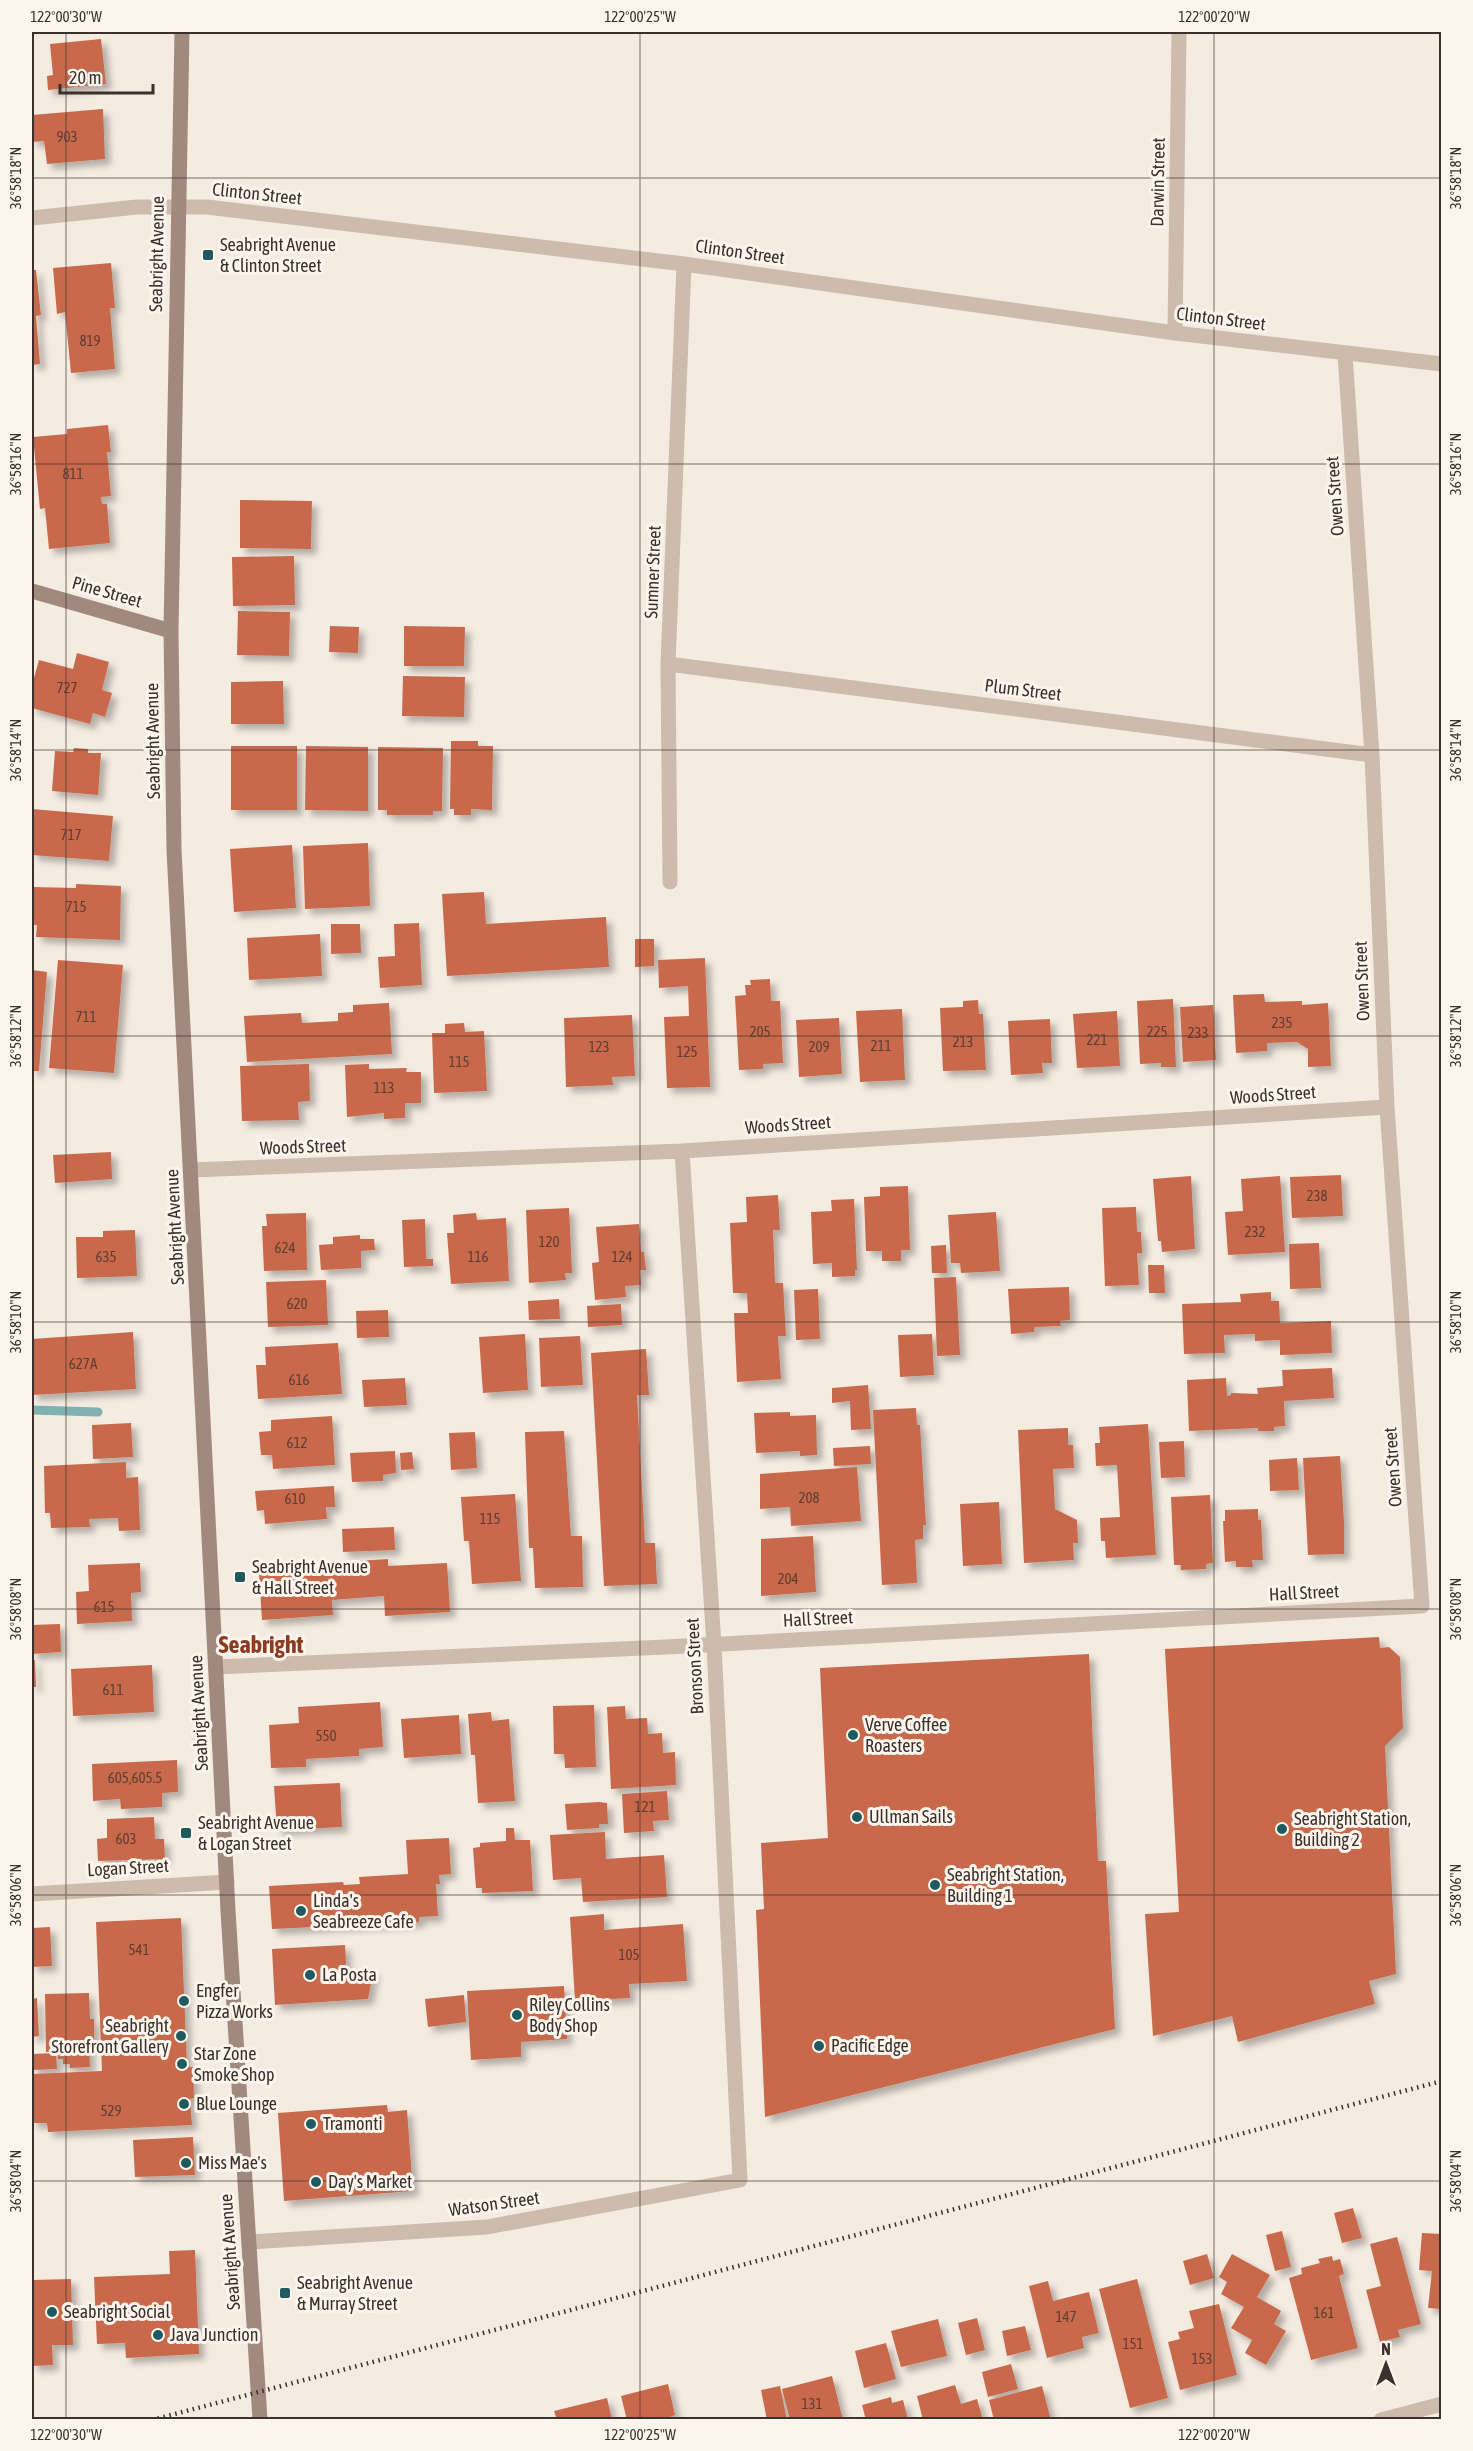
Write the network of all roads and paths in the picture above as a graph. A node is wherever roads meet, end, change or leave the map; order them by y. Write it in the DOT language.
graph roads {
  1 [pos="182,32"];
  2 [pos="1179,32"];
  3 [pos="177,207"];
  4 [pos="32,218"];
  5 [pos="684,264"];
  6 [pos="1175,333"];
  7 [pos="1345,354"];
  8 [pos="1442,364"];
  9 [pos="32,591"];
  10 [pos="171,631"];
  11 [pos="668,664"];
  12 [pos="1372,755"];
  13 [pos="670,882"];
  14 [pos="1386,1107"];
  15 [pos="682,1151"];
  16 [pos="192,1170"];
  17 [pos="1422,1606"];
  18 [pos="714,1644"];
  19 [pos="216,1667"];
  20 [pos="227,1882"];
  21 [pos="32,1894"];
  22 [pos="740,2180"];
  23 [pos="250,2242"];
  24 [pos="1442,2404"];
  25 [pos="1412,2416"];
  26 [pos="260,2420"];
  27 [pos="1381,2420"];
  1 -- 3 [label="main road, Seabright Avenue"];
  2 -- 6 [label="street, Darwin Street"];
  3 -- 4 [label="street, Clinton Street"];
  3 -- 5 [label="street, Clinton Street"];
  3 -- 10 [label="main road, Seabright Avenue"];
  5 -- 6 [label="street, Clinton Street"];
  5 -- 11 [label="street, Sumner Street"];
  6 -- 7 [label="street, Clinton Street"];
  7 -- 8 [label="street, Clinton Street"];
  7 -- 12 [label="street, Owen Street"];
  9 -- 10 [label="main road, Pine Street"];
  10 -- 16 [label="main road, Seabright Avenue"];
  11 -- 12 [label="street, Plum Street"];
  11 -- 13 [label="street, Sumner Street"];
  12 -- 14 [label="street, Owen Street"];
  14 -- 15 [label="street, Woods Street"];
  14 -- 17 [label="street, Owen Street"];
  15 -- 16 [label="street, Woods Street"];
  15 -- 18 [label="street, Bronson Street"];
  16 -- 19 [label="main road, Seabright Avenue"];
  17 -- 18 [label="street, Hall Street"];
  18 -- 19 [label="street, Hall Street"];
  18 -- 22 [label="street, Bronson Street"];
  19 -- 20 [label="main road, Seabright Avenue"];
  20 -- 21 [label="street, Logan Street"];
  20 -- 23 [label="main road, Seabright Avenue"];
  22 -- 23 [label="street, Watson Street"];
  23 -- 26 [label="main road, Seabright Avenue"];
  24 -- 25 [label="street"];
  25 -- 27 [label="street"];
}
